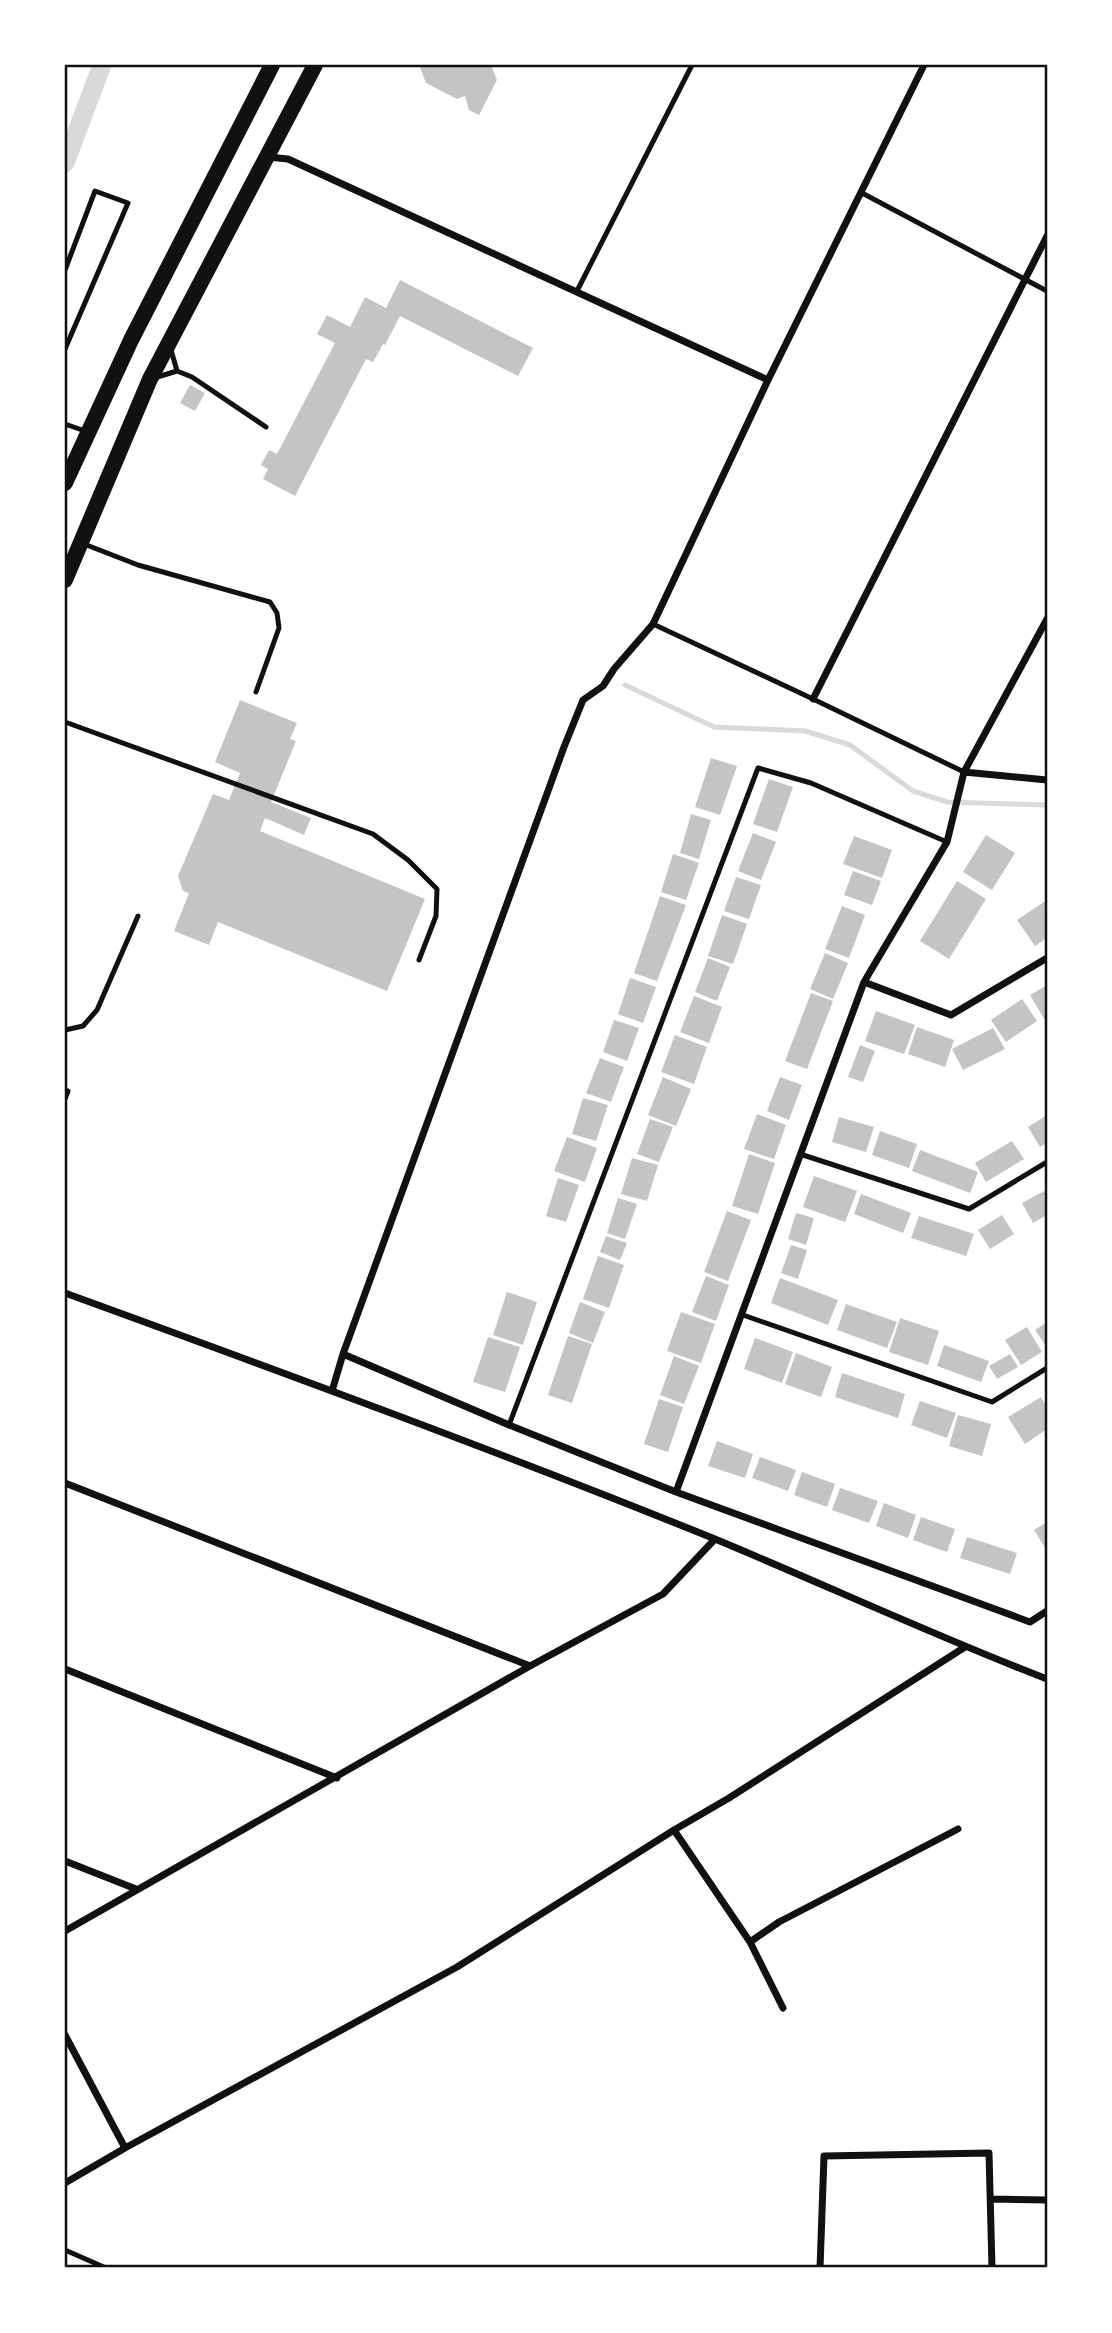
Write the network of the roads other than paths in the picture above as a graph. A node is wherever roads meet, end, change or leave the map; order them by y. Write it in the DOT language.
graph roads {
  1 [pos="272,65"];
  2 [pos="316,65"];
  3 [pos="691,65"];
  4 [pos="925,65"];
  5 [pos="267,158"];
  6 [pos="862,193"];
  7 [pos="1047,236"];
  8 [pos="65,270"];
  9 [pos="1026,280"];
  10 [pos="1047,291"];
  11 [pos="577,292"];
  12 [pos="169,345"];
  13 [pos="65,349"];
  14 [pos="177,371"];
  15 [pos="150,379"];
  16 [pos="768,380"];
  17 [pos="65,424"];
  18 [pos="266,427"];
  19 [pos="88,433"];
  20 [pos="65,483"];
  21 [pos="81,543"];
  22 [pos="65,580"];
  23 [pos="1047,620"];
  24 [pos="653,624"];
  25 [pos="256,692"];
  26 [pos="813,699"];
  27 [pos="65,722"];
  28 [pos="964,772"];
  29 [pos="1047,780"];
  30 [pos="947,842"];
  31 [pos="138,916"];
  32 [pos="1047,958"];
  33 [pos="419,960"];
  34 [pos="864,982"];
  35 [pos="65,1030"];
  36 [pos="65,1090"];
  37 [pos="65,1099"];
  38 [pos="800,1154"];
  39 [pos="1047,1162"];
  40 [pos="65,1293"];
  41 [pos="743,1315"];
  42 [pos="344,1354"];
  43 [pos="1047,1368"];
  44 [pos="332,1391"];
  45 [pos="509,1425"];
  46 [pos="65,1483"];
  47 [pos="676,1492"];
  48 [pos="715,1539"];
  49 [pos="1047,1611"];
  50 [pos="965,1647"];
  51 [pos="530,1666"];
  52 [pos="65,1669"];
  53 [pos="1047,1679"];
  54 [pos="337,1778"];
  55 [pos="958,1829"];
  56 [pos="674,1830"];
  57 [pos="65,1861"];
  58 [pos="136,1889"];
  59 [pos="65,1931"];
  60 [pos="750,1942"];
  61 [pos="783,2008"];
  62 [pos="65,2035"];
  63 [pos="125,2148"];
  64 [pos="65,2183"];
  65 [pos="990,2199"];
  66 [pos="1047,2200"];
  67 [pos="65,2250"];
  68 [pos="106,2268"];
  69 [pos="820,2268"];
  70 [pos="992,2268"];
  1 -- 19 [label="main road"];
  2 -- 5 [label="main road"];
  3 -- 11 [label="lane"];
  4 -- 6 [label="street"];
  5 -- 11 [label="street"];
  5 -- 12 [label="main road"];
  6 -- 9 [label="lane"];
  6 -- 16 [label="street"];
  7 -- 9 [label="street"];
  8 -- 13 [label="lane"];
  9 -- 10 [label="lane"];
  9 -- 26 [label="street"];
  11 -- 16 [label="street"];
  12 -- 14 [label="lane"];
  12 -- 15 [label="main road"];
  14 -- 15 [label="lane"];
  14 -- 18 [label="lane"];
  15 -- 21 [label="main road"];
  16 -- 24 [label="street"];
  17 -- 19 [label="lane"];
  19 -- 20 [label="main road"];
  21 -- 22 [label="main road"];
  21 -- 25 [label="lane"];
  23 -- 28 [label="street"];
  24 -- 26 [label="lane"];
  24 -- 42 [label="street"];
  26 -- 28 [label="lane"];
  27 -- 33 [label="lane"];
  28 -- 29 [label="street"];
  28 -- 30 [label="street"];
  30 -- 34 [label="street"];
  30 -- 45 [label="lane"];
  31 -- 35 [label="lane"];
  32 -- 34 [label="street"];
  34 -- 38 [label="street"];
  36 -- 37 [label="lane"];
  38 -- 39 [label="lane"];
  38 -- 41 [label="street"];
  40 -- 44 [label="street"];
  41 -- 43 [label="lane"];
  41 -- 47 [label="street"];
  42 -- 44 [label="street"];
  42 -- 45 [label="street"];
  44 -- 48 [label="street"];
  45 -- 47 [label="street"];
  46 -- 51 [label="street"];
  47 -- 49 [label="street"];
  48 -- 50 [label="street"];
  48 -- 51 [label="street"];
  50 -- 53 [label="street"];
  50 -- 56 [label="street"];
  51 -- 54 [label="street"];
  52 -- 54 [label="street"];
  54 -- 58 [label="street"];
  55 -- 60 [label="street"];
  56 -- 60 [label="street"];
  56 -- 63 [label="street"];
  57 -- 58 [label="street"];
  58 -- 59 [label="street"];
  60 -- 61 [label="street"];
  62 -- 63 [label="street"];
  63 -- 64 [label="street"];
  65 -- 66 [label="street"];
  65 -- 69 [label="street"];
  65 -- 70 [label="street"];
  67 -- 68 [label="lane"];
}
